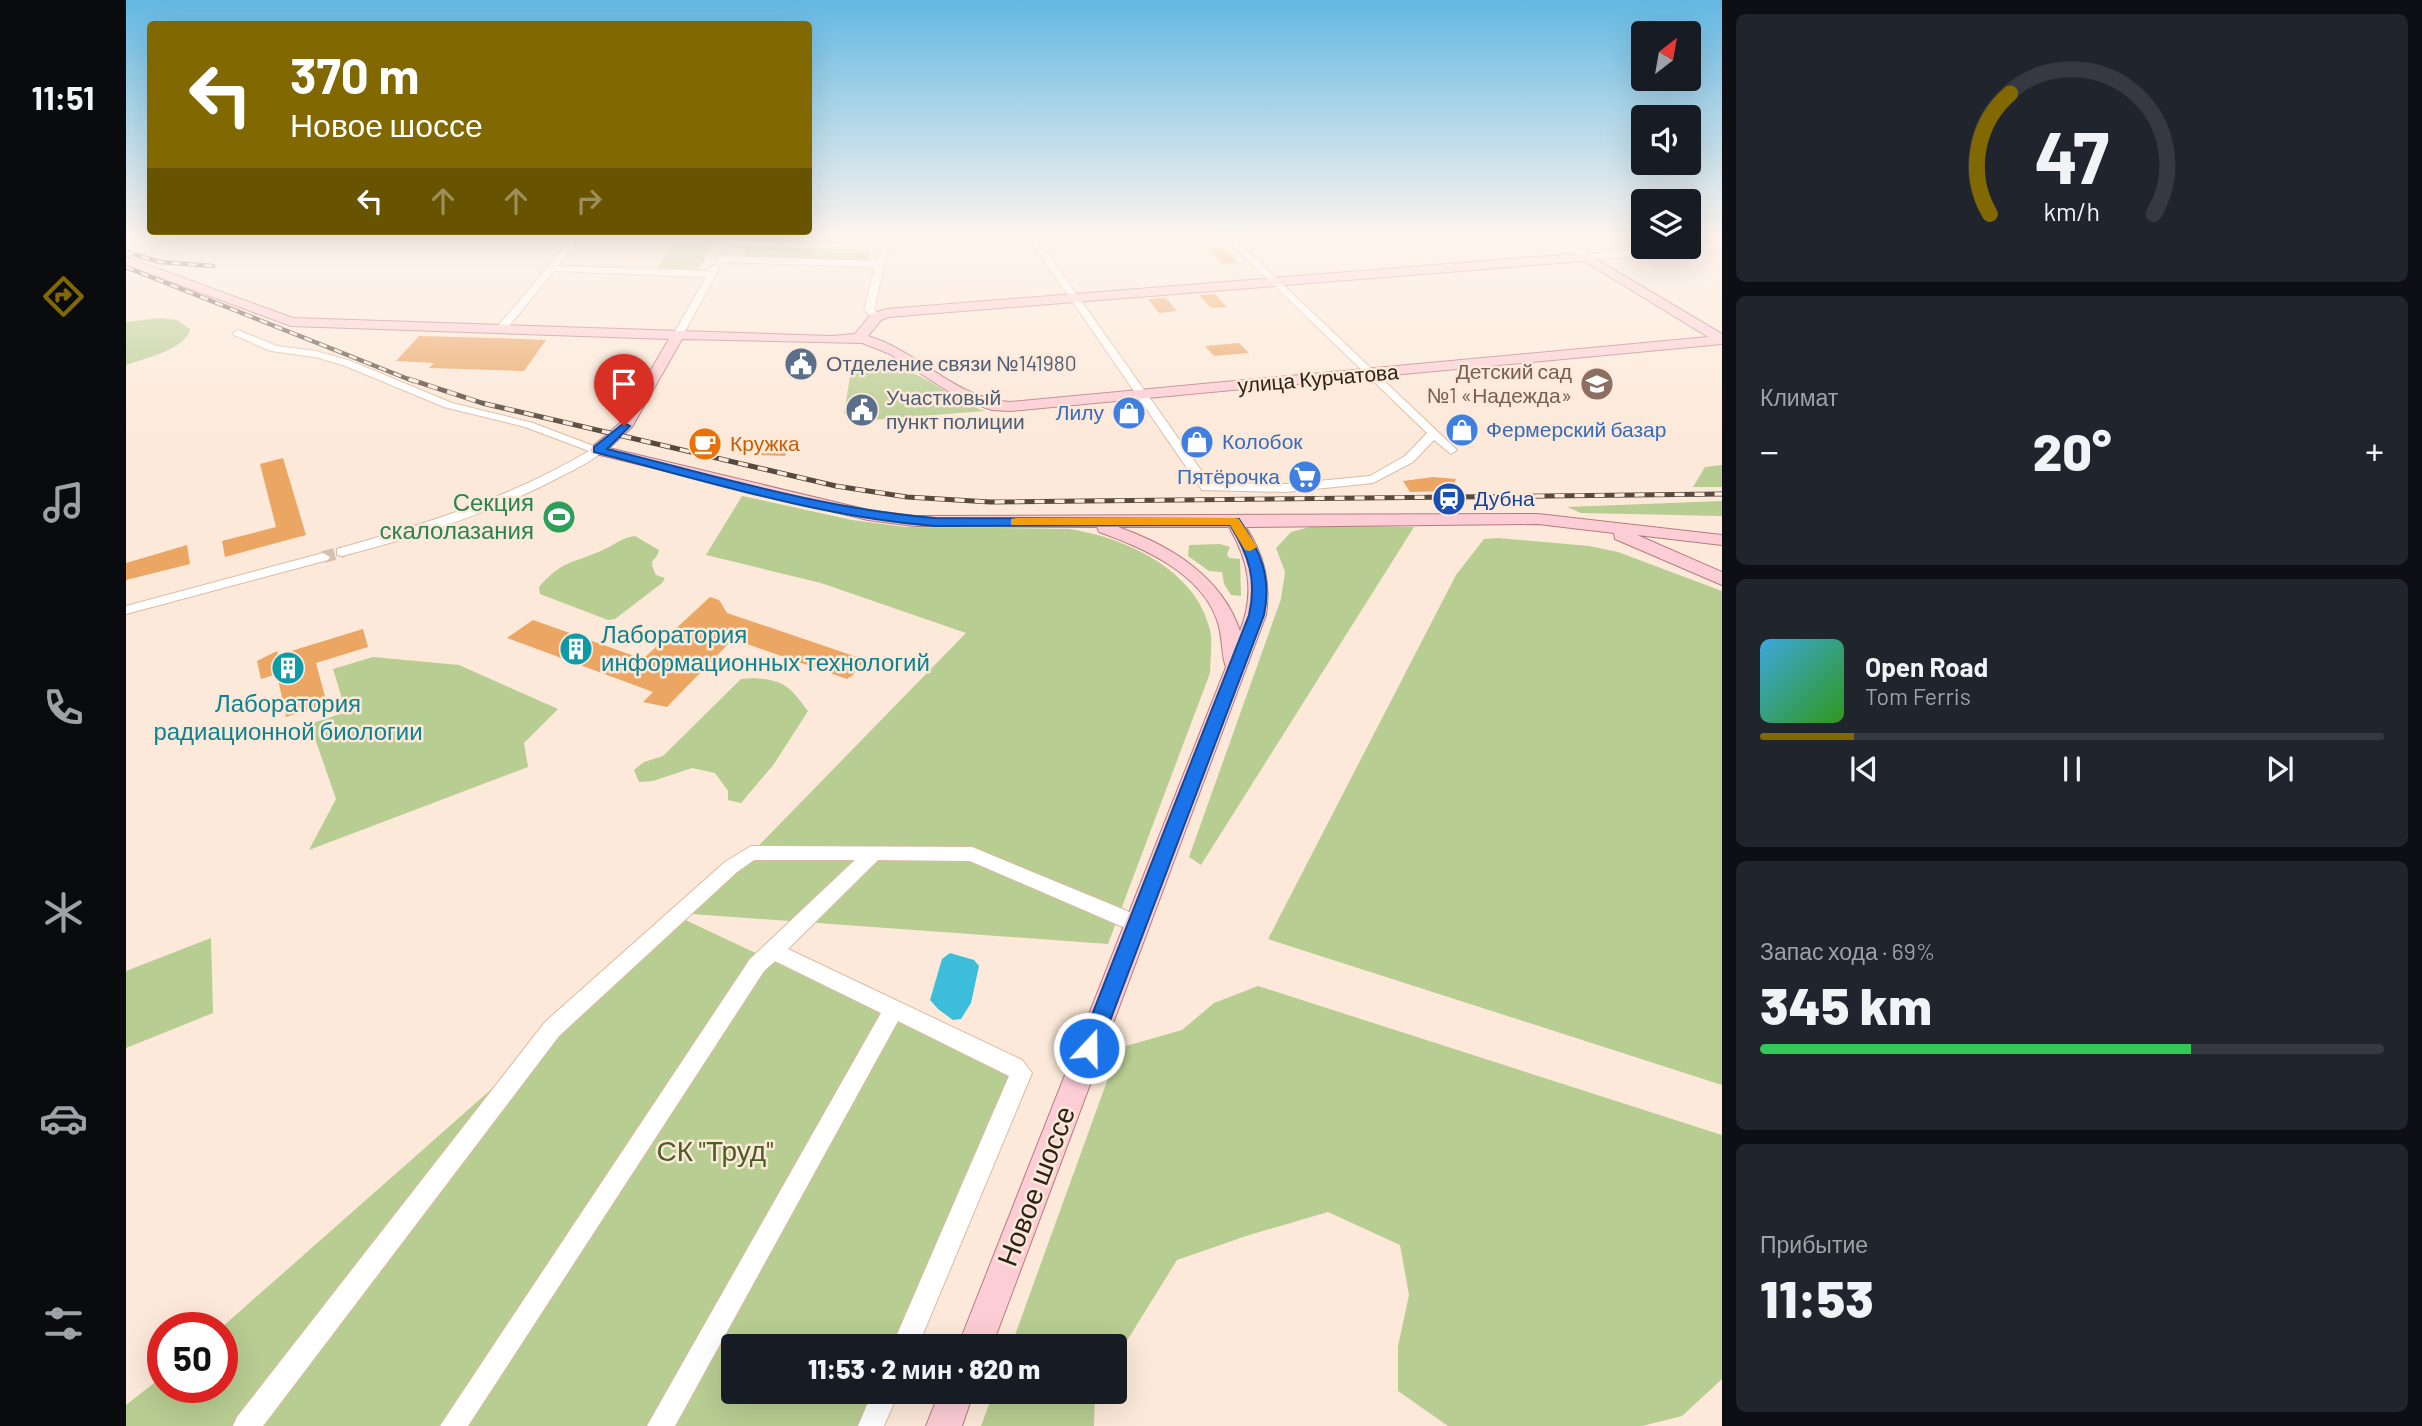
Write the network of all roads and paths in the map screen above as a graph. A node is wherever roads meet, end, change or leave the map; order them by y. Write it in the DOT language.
graph roads {
  1 [pos="241,304"];
  2 [pos="522,304"];
  3 [pos="696,304"];
  4 [pos="871,304"];
  5 [pos="1005,304"];
  6 [pos="1078,304"];
  7 [pos="1299,304"];
  8 [pos="1662,304"];
  9 [pos="876,317"];
  10 [pos="501,329"];
  11 [pos="238,333"];
  12 [pos="678,335"];
  13 [pos="859,338"];
  14 [pos="1722,340"];
  15 [pos="1373,374"];
  16 [pos="1143,396"];
  17 [pos="1434,433"];
  18 [pos="598,450"];
  19 [pos="1451,450"];
  20 [pos="1294,520"];
  21 [pos="1079,522"];
  22 [pos="1134,522"];
  23 [pos="1235,522"];
  24 [pos="1582,523"];
  25 [pos="1699,537"];
  26 [pos="1722,540"];
  27 [pos="1139,541"];
  28 [pos="342,552"];
  29 [pos="1254,552"];
  30 [pos="323,557"];
  31 [pos="1722,579"];
  32 [pos="126,610"];
  33 [pos="1223,611"];
  34 [pos="1256,615"];
  35 [pos="1234,673"];
  36 [pos="874,853"];
  37 [pos="1137,923"];
  38 [pos="773,951"];
  39 [pos="895,1008"];
  40 [pos="910,1334"];
  41 [pos="980,1334"];
  42 [pos="880,1404"];
  43 [pos="952,1404"];
  44 [pos="246,1426"];
  45 [pos="453,1426"];
  46 [pos="660,1426"];
  47 [pos="871,1426"];
  48 [pos="944,1426"];
  1 -- 10 [label="main road"];
  2 -- 10 [label="street"];
  3 -- 12 [label="street"];
  4 -- 9 [label="street"];
  5 -- 9 [label="main road"];
  6 -- 16 [label="street"];
  7 -- 15 [label="street"];
  8 -- 14 [label="main road"];
  9 -- 13 [label="main road"];
  10 -- 12 [label="main road"];
  11 -- 18 [label="street"];
  12 -- 13 [label="main road"];
  12 -- 18 [label="main road"];
  13 -- 16 [label="main road, улица Курчатова"];
  14 -- 15 [label="main road, улица Курчатова"];
  15 -- 16 [label="main road, улица Курчатова"];
  15 -- 17 [label="street"];
  16 -- 17 [label="street"];
  17 -- 19 [label="street"];
  18 -- 21 [label="main road, Новое шоссе"];
  18 -- 28 [label="street"];
  20 -- 23 [label="main road"];
  20 -- 24 [label="main road"];
  20 -- 29 [label="main road"];
  21 -- 22 [label="main road, Новое шоссе"];
  21 -- 27 [label="main road, Новое шоссе"];
  22 -- 23 [label="main road, Новое шоссе"];
  22 -- 27 [label="main road"];
  23 -- 29 [label="main road, Новое шоссе"];
  24 -- 25 [label="main road"];
  24 -- 31 [label="main road"];
  25 -- 26 [label="main road"];
  25 -- 31 [label="main road"];
  27 -- 33 [label="main road, Новое шоссе"];
  29 -- 34 [label="main road, Новое шоссе"];
  30 -- 32 [label="street"];
  33 -- 34 [label="main road"];
  33 -- 35 [label="main road, Новое шоссе"];
  34 -- 35 [label="main road, Новое шоссе"];
  35 -- 37 [label="main road, Новое шоссе"];
  36 -- 37 [label="street"];
  36 -- 38 [label="street"];
  36 -- 44 [label="street"];
  37 -- 41 [label="main road, Новое шоссе"];
  38 -- 39 [label="street"];
  38 -- 45 [label="street"];
  39 -- 40 [label="street"];
  39 -- 46 [label="street"];
  42 -- 47 [label="street"];
  43 -- 48 [label="main road"];
}
